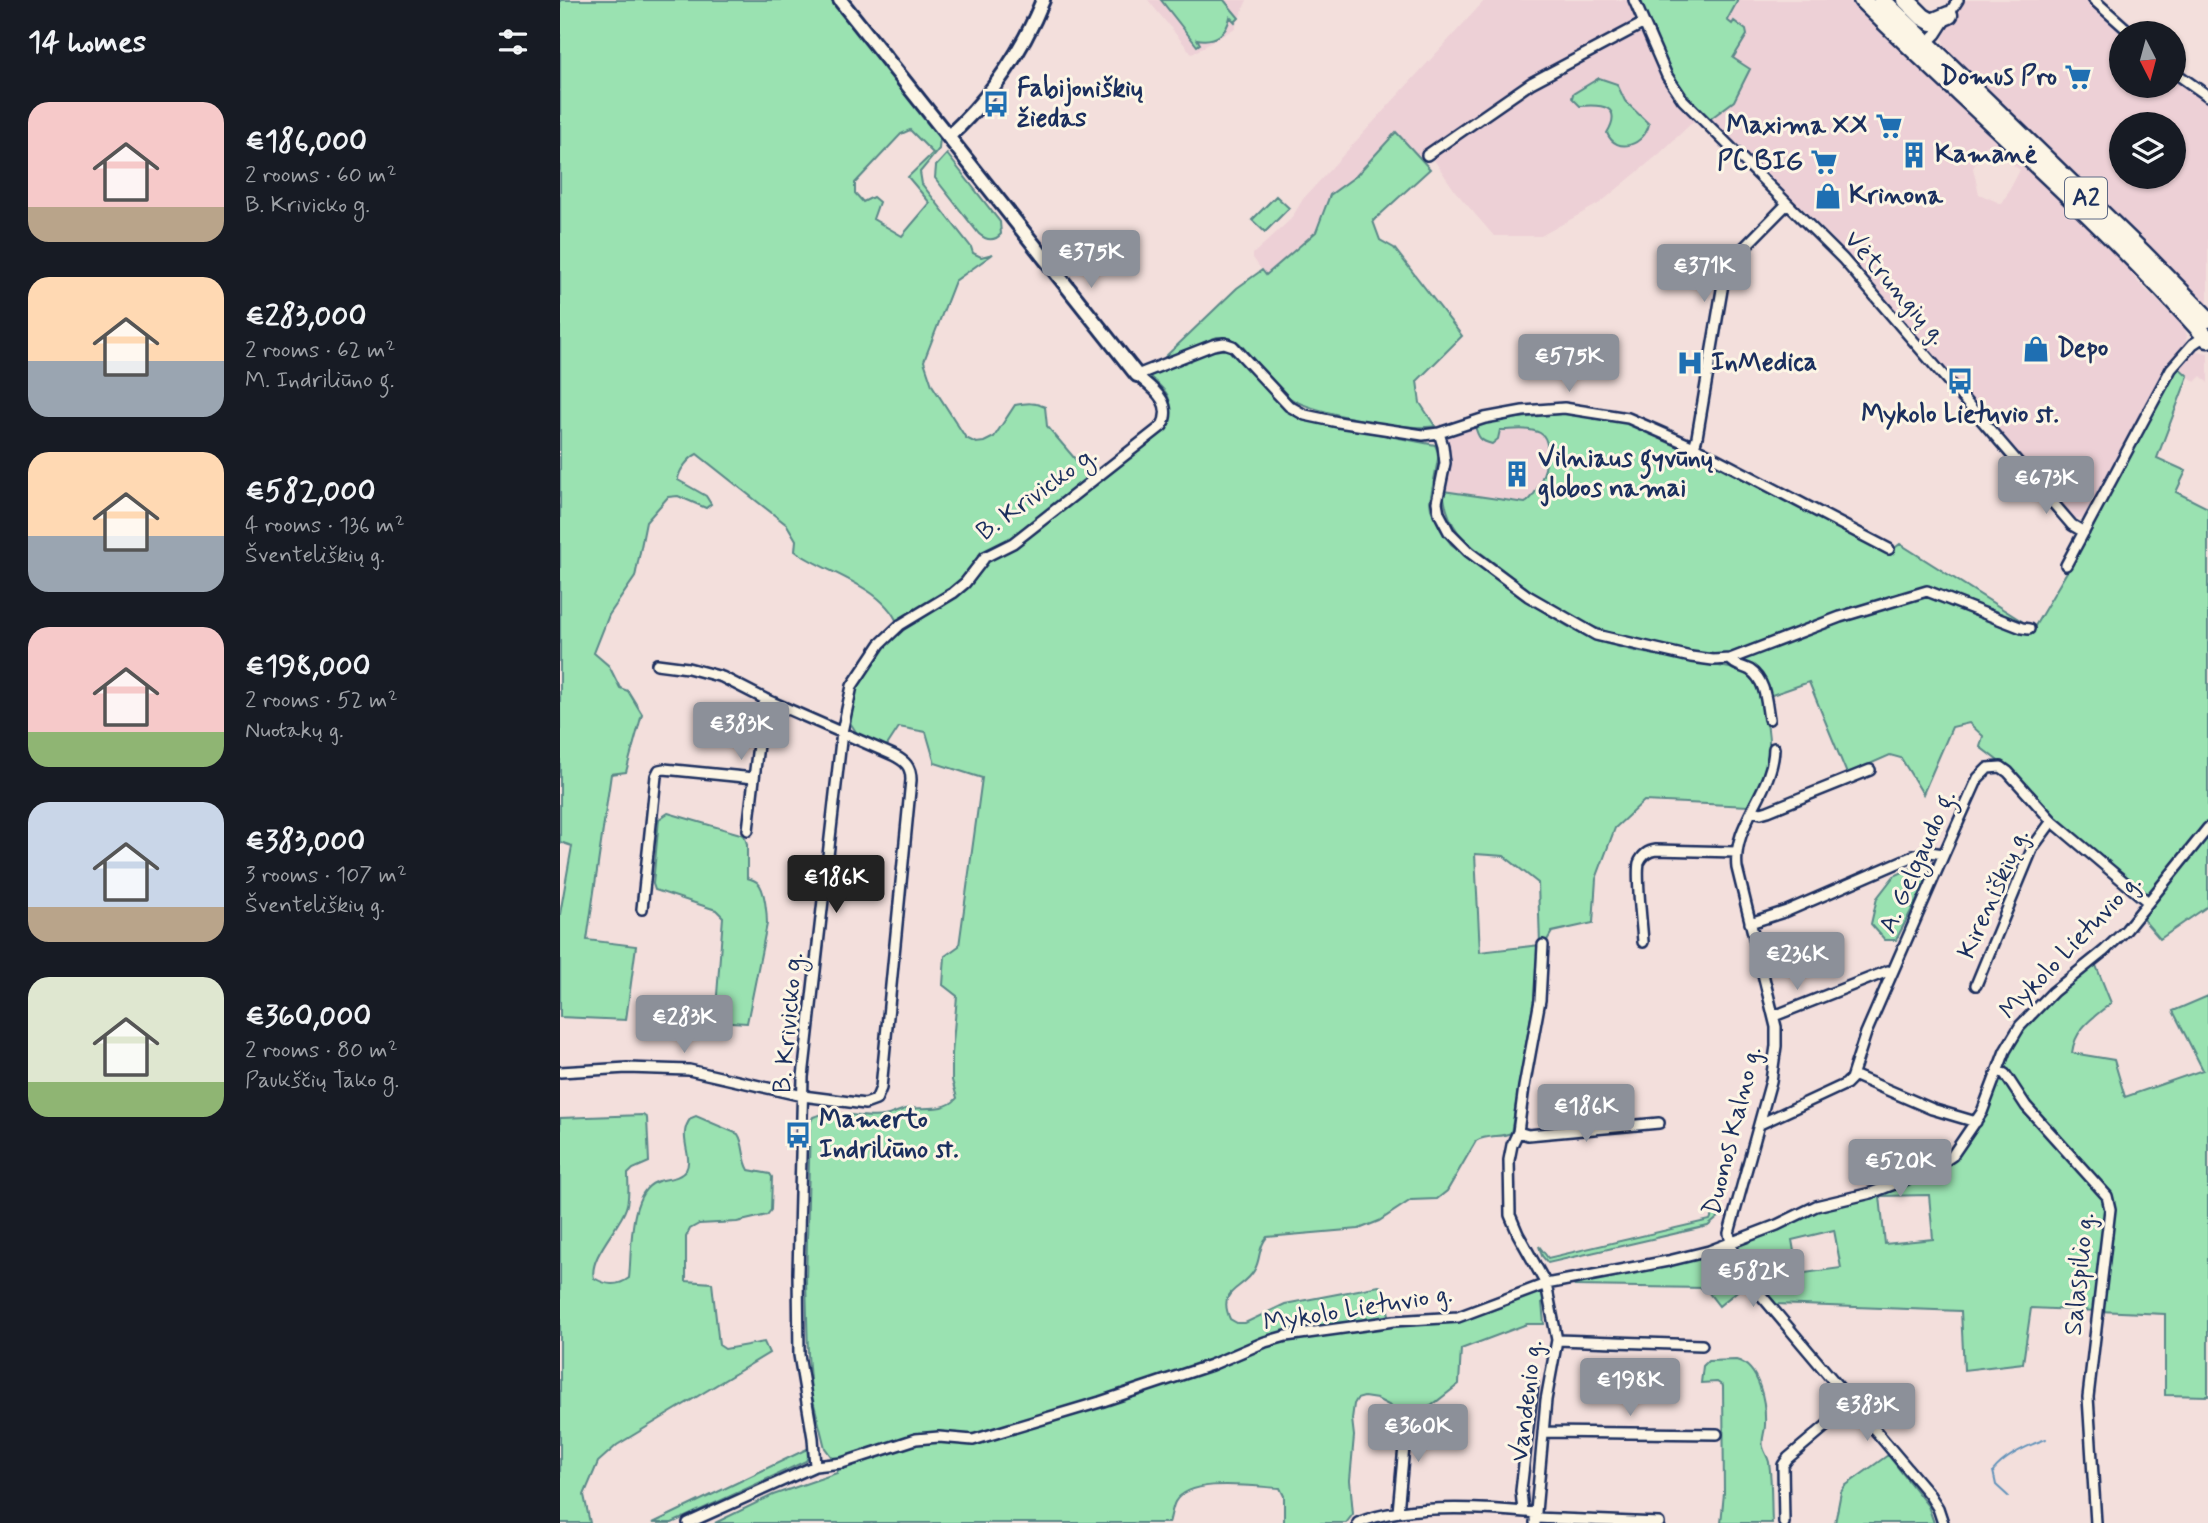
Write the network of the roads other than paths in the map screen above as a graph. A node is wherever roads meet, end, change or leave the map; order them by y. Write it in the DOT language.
graph roads {
  1 [pos="840,0"];
  2 [pos="1043,0"];
  3 [pos="1634,0"];
  4 [pos="1862,0"];
  5 [pos="1882,0"];
  6 [pos="1906,0"];
  7 [pos="1958,0"];
  8 [pos="2094,0"];
  9 [pos="1949,15"];
  10 [pos="2118,21"];
  11 [pos="1644,23"];
  12 [pos="1923,53"];
  13 [pos="2186,80"];
  14 [pos="2208,96"];
  15 [pos="949,136"];
  16 [pos="1427,155"];
  17 [pos="1787,204"];
  18 [pos="2208,319"];
  19 [pos="2207,337"];
  20 [pos="1137,375"];
  21 [pos="1438,433"];
  22 [pos="1694,447"];
  23 [pos="2084,532"];
  24 [pos="1889,549"];
  25 [pos="2066,565"];
  26 [pos="2029,629"];
  27 [pos="1730,659"];
  28 [pos="657,664"];
  29 [pos="765,699"];
  30 [pos="1769,719"];
  31 [pos="842,732"];
  32 [pos="1774,748"];
  33 [pos="1870,771"];
  34 [pos="754,778"];
  35 [pos="1752,811"];
  36 [pos="2052,821"];
  37 [pos="2208,828"];
  38 [pos="748,830"];
  39 [pos="1736,852"];
  40 [pos="1944,854"];
  41 [pos="2148,902"];
  42 [pos="642,909"];
  43 [pos="1750,923"];
  44 [pos="1643,942"];
  45 [pos="1544,945"];
  46 [pos="1892,972"];
  47 [pos="1976,985"];
  48 [pos="1774,1016"];
  49 [pos="1999,1071"];
  50 [pos="560,1072"];
  51 [pos="1853,1075"];
  52 [pos="803,1097"];
  53 [pos="1976,1122"];
  54 [pos="1659,1123"];
  55 [pos="1760,1124"];
  56 [pos="1518,1132"];
  57 [pos="1730,1242"];
  58 [pos="1546,1284"];
  59 [pos="1557,1340"];
  60 [pos="1702,1345"];
  61 [pos="1533,1384"];
  62 [pos="1853,1403"];
  63 [pos="1407,1414"];
  64 [pos="1543,1432"];
  65 [pos="1717,1434"];
  66 [pos="815,1466"];
  67 [pos="1523,1511"];
  68 [pos="1398,1512"];
  69 [pos="1535,1518"];
  70 [pos="688,1523"];
  71 [pos="1359,1523"];
  72 [pos="1659,1523"];
  73 [pos="1784,1523"];
  74 [pos="1943,1523"];
  75 [pos="2096,1523"];
  1 -- 15 [label="main road"];
  2 -- 15 [label="main road"];
  3 -- 11 [label="street, Vėtrungių g."];
  4 -- 12 [label="highway, A2"];
  5 -- 12 [label="highway, A2"];
  6 -- 9 [label="highway"];
  7 -- 9 [label="street"];
  8 -- 10 [label="street"];
  9 -- 12 [label="street"];
  11 -- 16 [label="street"];
  11 -- 17 [label="street, Vėtrungių g."];
  12 -- 18 [label="highway, A2"];
  12 -- 19 [label="highway, A2"];
  13 -- 14 [label="street"];
  15 -- 20 [label="main road"];
  17 -- 22 [label="street"];
  17 -- 23 [label="street, Vėtrungių g."];
  19 -- 23 [label="street"];
  20 -- 21 [label="street"];
  20 -- 31 [label="street, B. Krivicko g."];
  21 -- 22 [label="street"];
  21 -- 27 [label="street"];
  22 -- 24 [label="street"];
  23 -- 25 [label="street"];
  26 -- 27 [label="street"];
  27 -- 30 [label="street"];
  28 -- 29 [label="street"];
  29 -- 31 [label="street"];
  29 -- 34 [label="street"];
  31 -- 52 [label="street, B. Krivicko g."];
  31 -- 52 [label="street"];
  32 -- 35 [label="street, Duonos Kalno g."];
  33 -- 35 [label="street"];
  34 -- 38 [label="street"];
  34 -- 42 [label="street"];
  35 -- 39 [label="street, Duonos Kalno g."];
  36 -- 40 [label="street, A. Gelgaudo g."];
  36 -- 41 [label="street, A. Gelgaudo g."];
  36 -- 47 [label="street, Kireniškių g."];
  37 -- 41 [label="street, Mykolo Lietuvio g."];
  39 -- 43 [label="street, Duonos Kalno g."];
  39 -- 44 [label="street"];
  40 -- 43 [label="street"];
  40 -- 46 [label="street, A. Gelgaudo g."];
  41 -- 49 [label="street, Mykolo Lietuvio g."];
  43 -- 48 [label="street, Duonos Kalno g."];
  45 -- 56 [label="street, Vandenio g."];
  46 -- 48 [label="street"];
  46 -- 51 [label="street, A. Gelgaudo g."];
  48 -- 55 [label="street, Duonos Kalno g."];
  49 -- 53 [label="street, Mykolo Lietuvio g."];
  49 -- 75 [label="street, Salaspilio g."];
  50 -- 52 [label="street"];
  51 -- 53 [label="street"];
  51 -- 55 [label="street"];
  52 -- 66 [label="street, B. Krivicko g."];
  53 -- 57 [label="street, Mykolo Lietuvio g."];
  54 -- 56 [label="street"];
  55 -- 57 [label="street, Duonos Kalno g."];
  56 -- 58 [label="street, Vandenio g."];
  57 -- 58 [label="street, Mykolo Lietuvio g."];
  57 -- 62 [label="street"];
  58 -- 59 [label="street, Vandenio g."];
  58 -- 66 [label="street, Mykolo Lietuvio g."];
  59 -- 60 [label="street"];
  59 -- 64 [label="street, Vandenio g."];
  61 -- 67 [label="street"];
  62 -- 73 [label="street"];
  62 -- 74 [label="street"];
  63 -- 68 [label="street"];
  64 -- 65 [label="street"];
  64 -- 69 [label="street, Vandenio g."];
  66 -- 70 [label="street, Mykolo Lietuvio g."];
  67 -- 68 [label="street"];
  67 -- 69 [label="street"];
  68 -- 71 [label="street"];
  69 -- 72 [label="street"];
}
